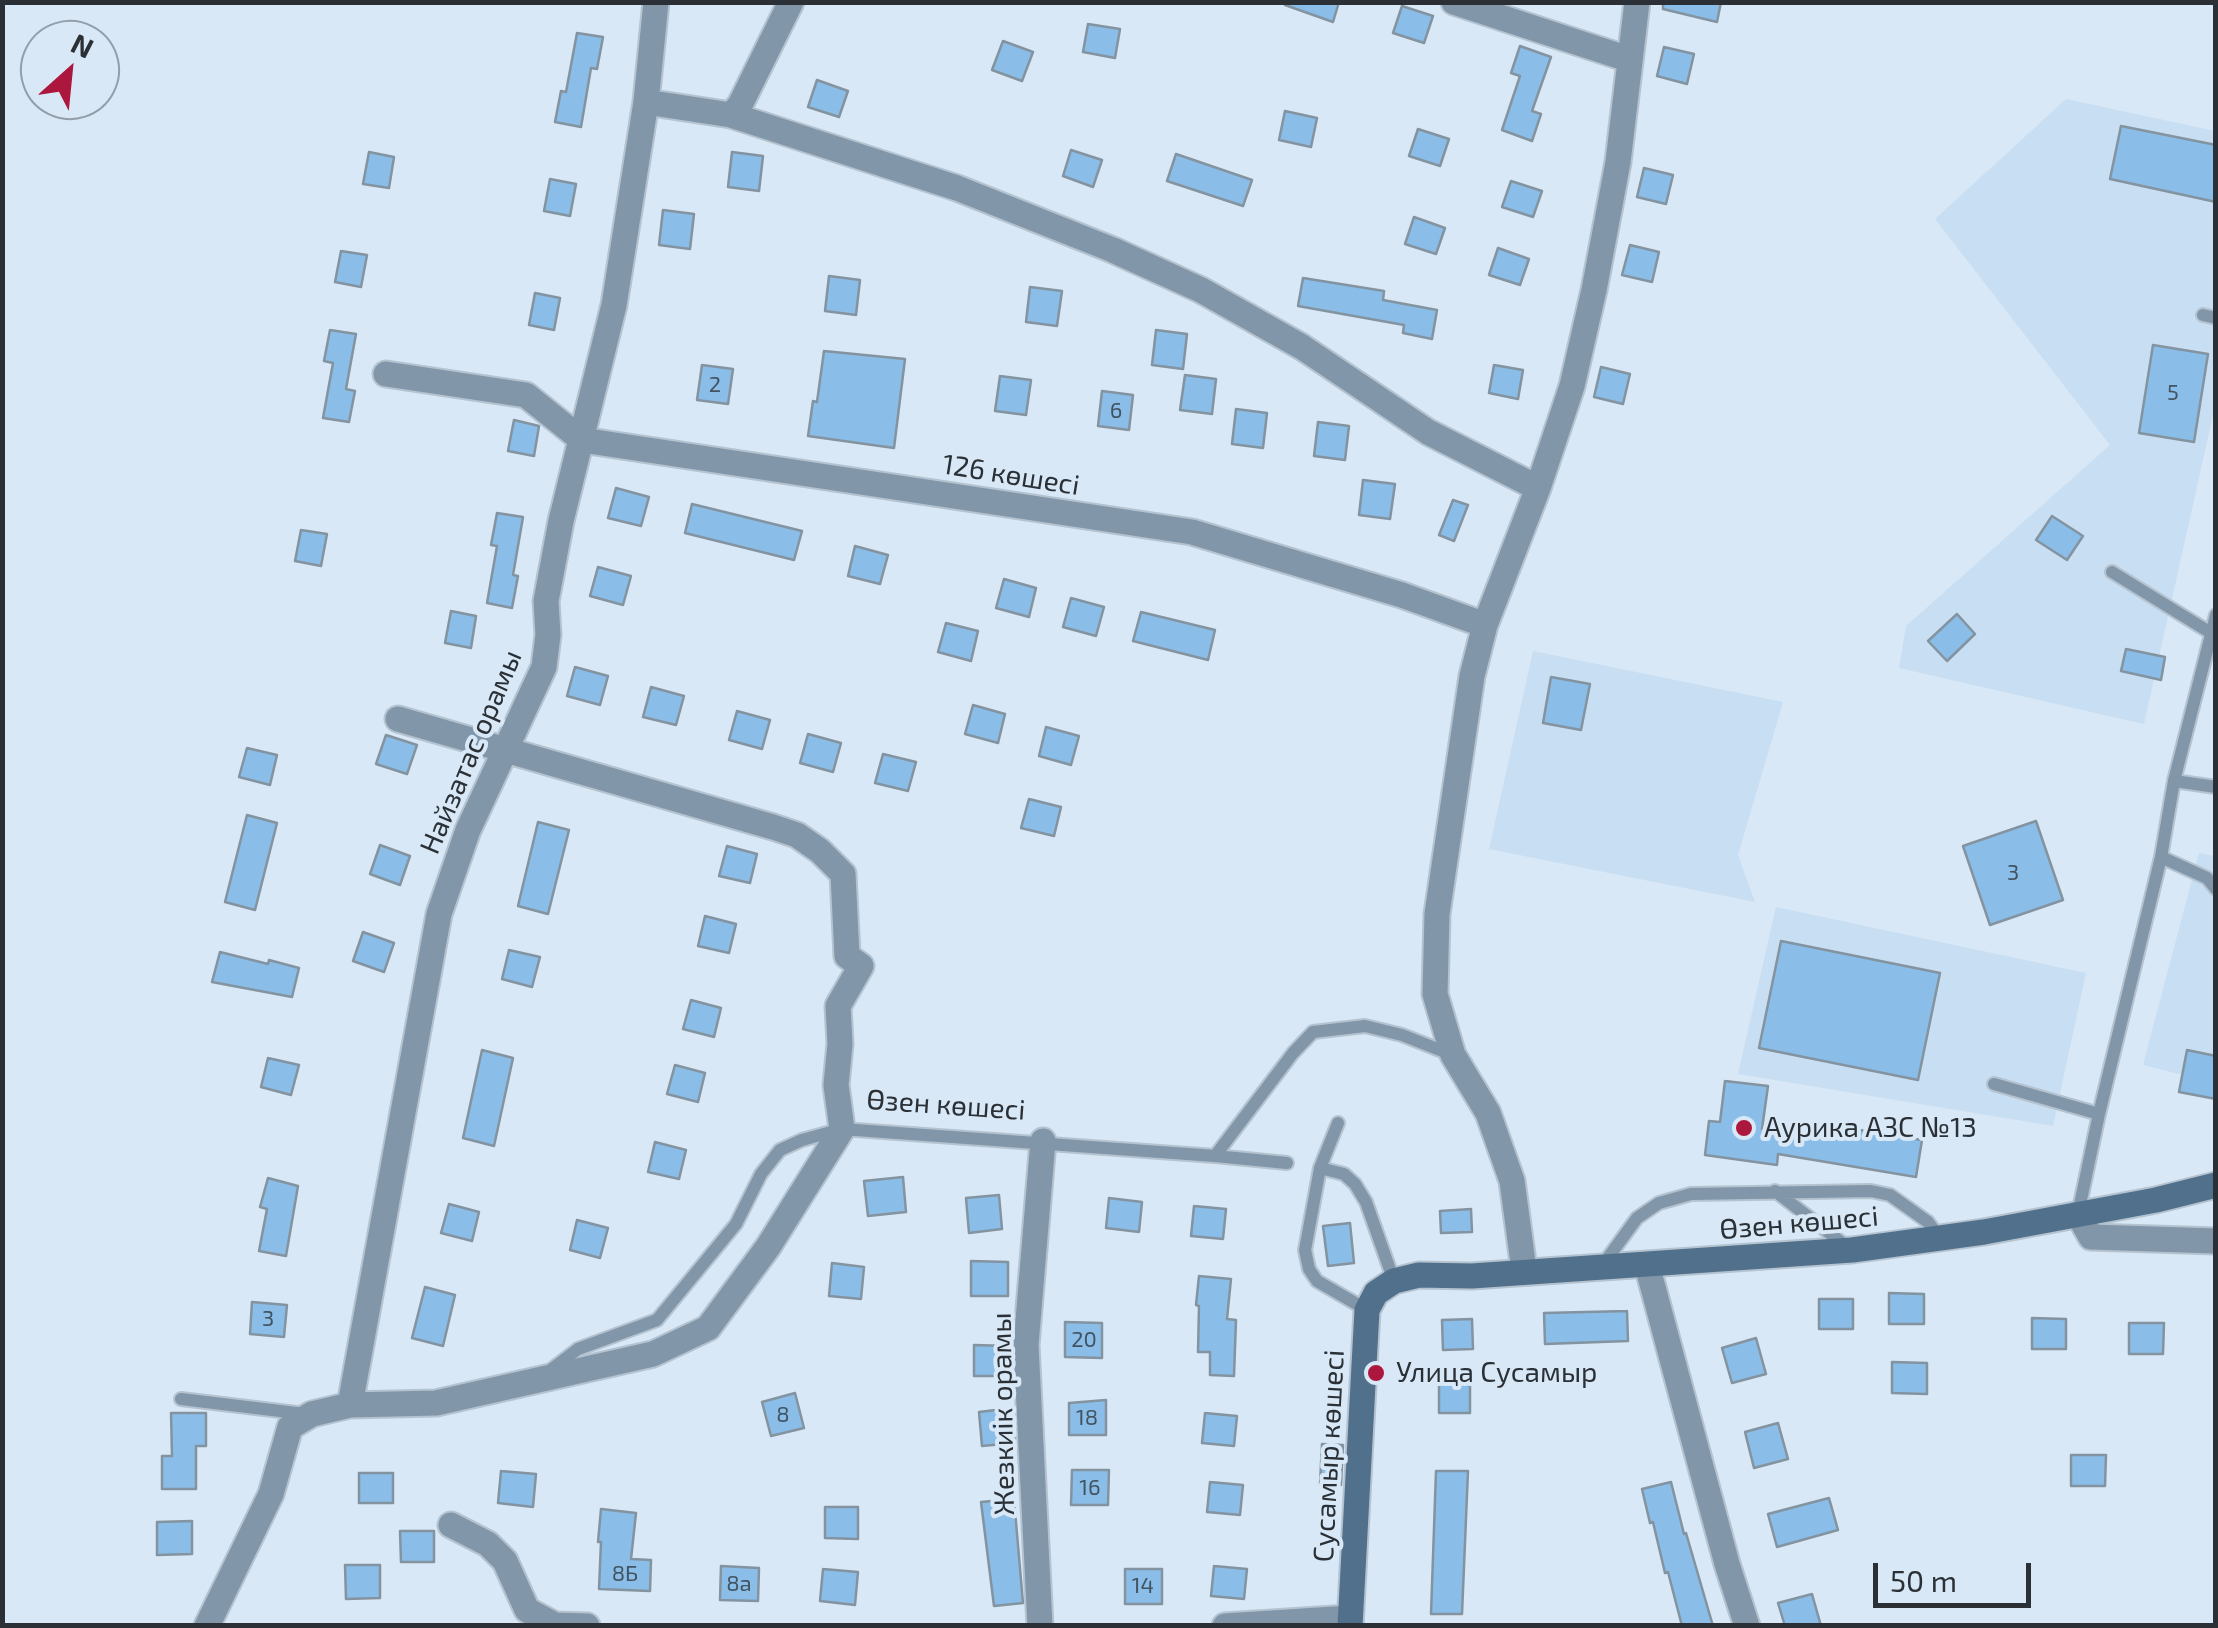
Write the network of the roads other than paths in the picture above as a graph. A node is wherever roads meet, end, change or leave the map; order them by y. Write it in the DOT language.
graph roads {
  1 [pos="656,2"];
  2 [pos="790,2"];
  3 [pos="1454,2"];
  4 [pos="1636,2"];
  5 [pos="1628,59"];
  6 [pos="646,102"];
  7 [pos="731,115"];
  8 [pos="386,374"];
  9 [pos="582,440"];
  10 [pos="1538,488"];
  11 [pos="2112,572"];
  12 [pos="2216,615"];
  13 [pos="1485,625"];
  14 [pos="2211,634"];
  15 [pos="398,719"];
  16 [pos="507,751"];
  17 [pos="2174,781"];
  18 [pos="2216,787"];
  19 [pos="2162,856"];
  20 [pos="2216,890"];
  21 [pos="1452,1055"];
  22 [pos="1994,1084"];
  23 [pos="2099,1114"];
  24 [pos="1338,1123"];
  25 [pos="842,1129"];
  26 [pos="1043,1142"];
  27 [pos="1215,1156"];
  28 [pos="1287,1164"];
  29 [pos="1320,1168"];
  30 [pos="2216,1185"];
  31 [pos="1775,1192"];
  32 [pos="2078,1214"];
  33 [pos="1940,1238"];
  34 [pos="2216,1241"];
  35 [pos="1852,1250"];
  36 [pos="1647,1265"];
  37 [pos="1602,1266"];
  38 [pos="1524,1270"];
  39 [pos="1379,1295"];
  40 [pos="541,1379"];
  41 [pos="180,1398"];
  42 [pos="350,1405"];
  43 [pos="312,1414"];
  44 [pos="451,1525"];
  45 [pos="1350,1622"];
  46 [pos="207,1626"];
  47 [pos="587,1626"];
  48 [pos="1040,1626"];
  49 [pos="1225,1626"];
  50 [pos="1748,1626"];
  1 -- 6 [label="street, Найзатас орамы"];
  2 -- 7 [label="street"];
  3 -- 5 [label="street"];
  4 -- 5 [label="street"];
  5 -- 10 [label="street"];
  6 -- 7 [label="street"];
  6 -- 9 [label="street, Найзатас орамы"];
  7 -- 10 [label="street"];
  8 -- 9 [label="street"];
  9 -- 13 [label="street, 126 көшесі"];
  9 -- 16 [label="street, Найзатас орамы"];
  10 -- 13 [label="street"];
  11 -- 14 [label="lane"];
  12 -- 14 [label="lane"];
  13 -- 21 [label="street"];
  14 -- 17 [label="lane"];
  15 -- 16 [label="street"];
  16 -- 25 [label="street"];
  16 -- 42 [label="street, Найзатас орамы"];
  17 -- 18 [label="lane"];
  17 -- 19 [label="lane"];
  19 -- 20 [label="lane"];
  19 -- 23 [label="lane"];
  21 -- 27 [label="lane"];
  21 -- 38 [label="street"];
  22 -- 23 [label="lane"];
  23 -- 32 [label="lane"];
  24 -- 29 [label="lane"];
  25 -- 26 [label="lane, Өзен көшесі"];
  25 -- 40 [label="lane, Өзен көшесі"];
  25 -- 40 [label="street"];
  26 -- 27 [label="lane, Өзен көшесі"];
  26 -- 48 [label="street, Жезкиік орамы"];
  27 -- 28 [label="lane, Өзен көшесі"];
  29 -- 39 [label="lane"];
  29 -- 39 [label="lane"];
  30 -- 32 [label="main road, Өзен көшесі"];
  31 -- 33 [label="lane"];
  31 -- 35 [label="lane"];
  31 -- 37 [label="lane"];
  32 -- 33 [label="main road, Өзен көшесі"];
  32 -- 34 [label="street"];
  33 -- 35 [label="main road, Өзен көшесі"];
  35 -- 36 [label="main road, Өзен көшесі"];
  36 -- 37 [label="main road, Өзен көшесі"];
  36 -- 50 [label="street"];
  37 -- 38 [label="main road, Өзен көшесі"];
  38 -- 39 [label="main road, Өзен көшесі"];
  39 -- 45 [label="main road, Сусамыр көшесі"];
  40 -- 42 [label="street"];
  41 -- 43 [label="lane"];
  42 -- 43 [label="street"];
  43 -- 46 [label="street"];
  44 -- 47 [label="street"];
  45 -- 49 [label="street"];
}
